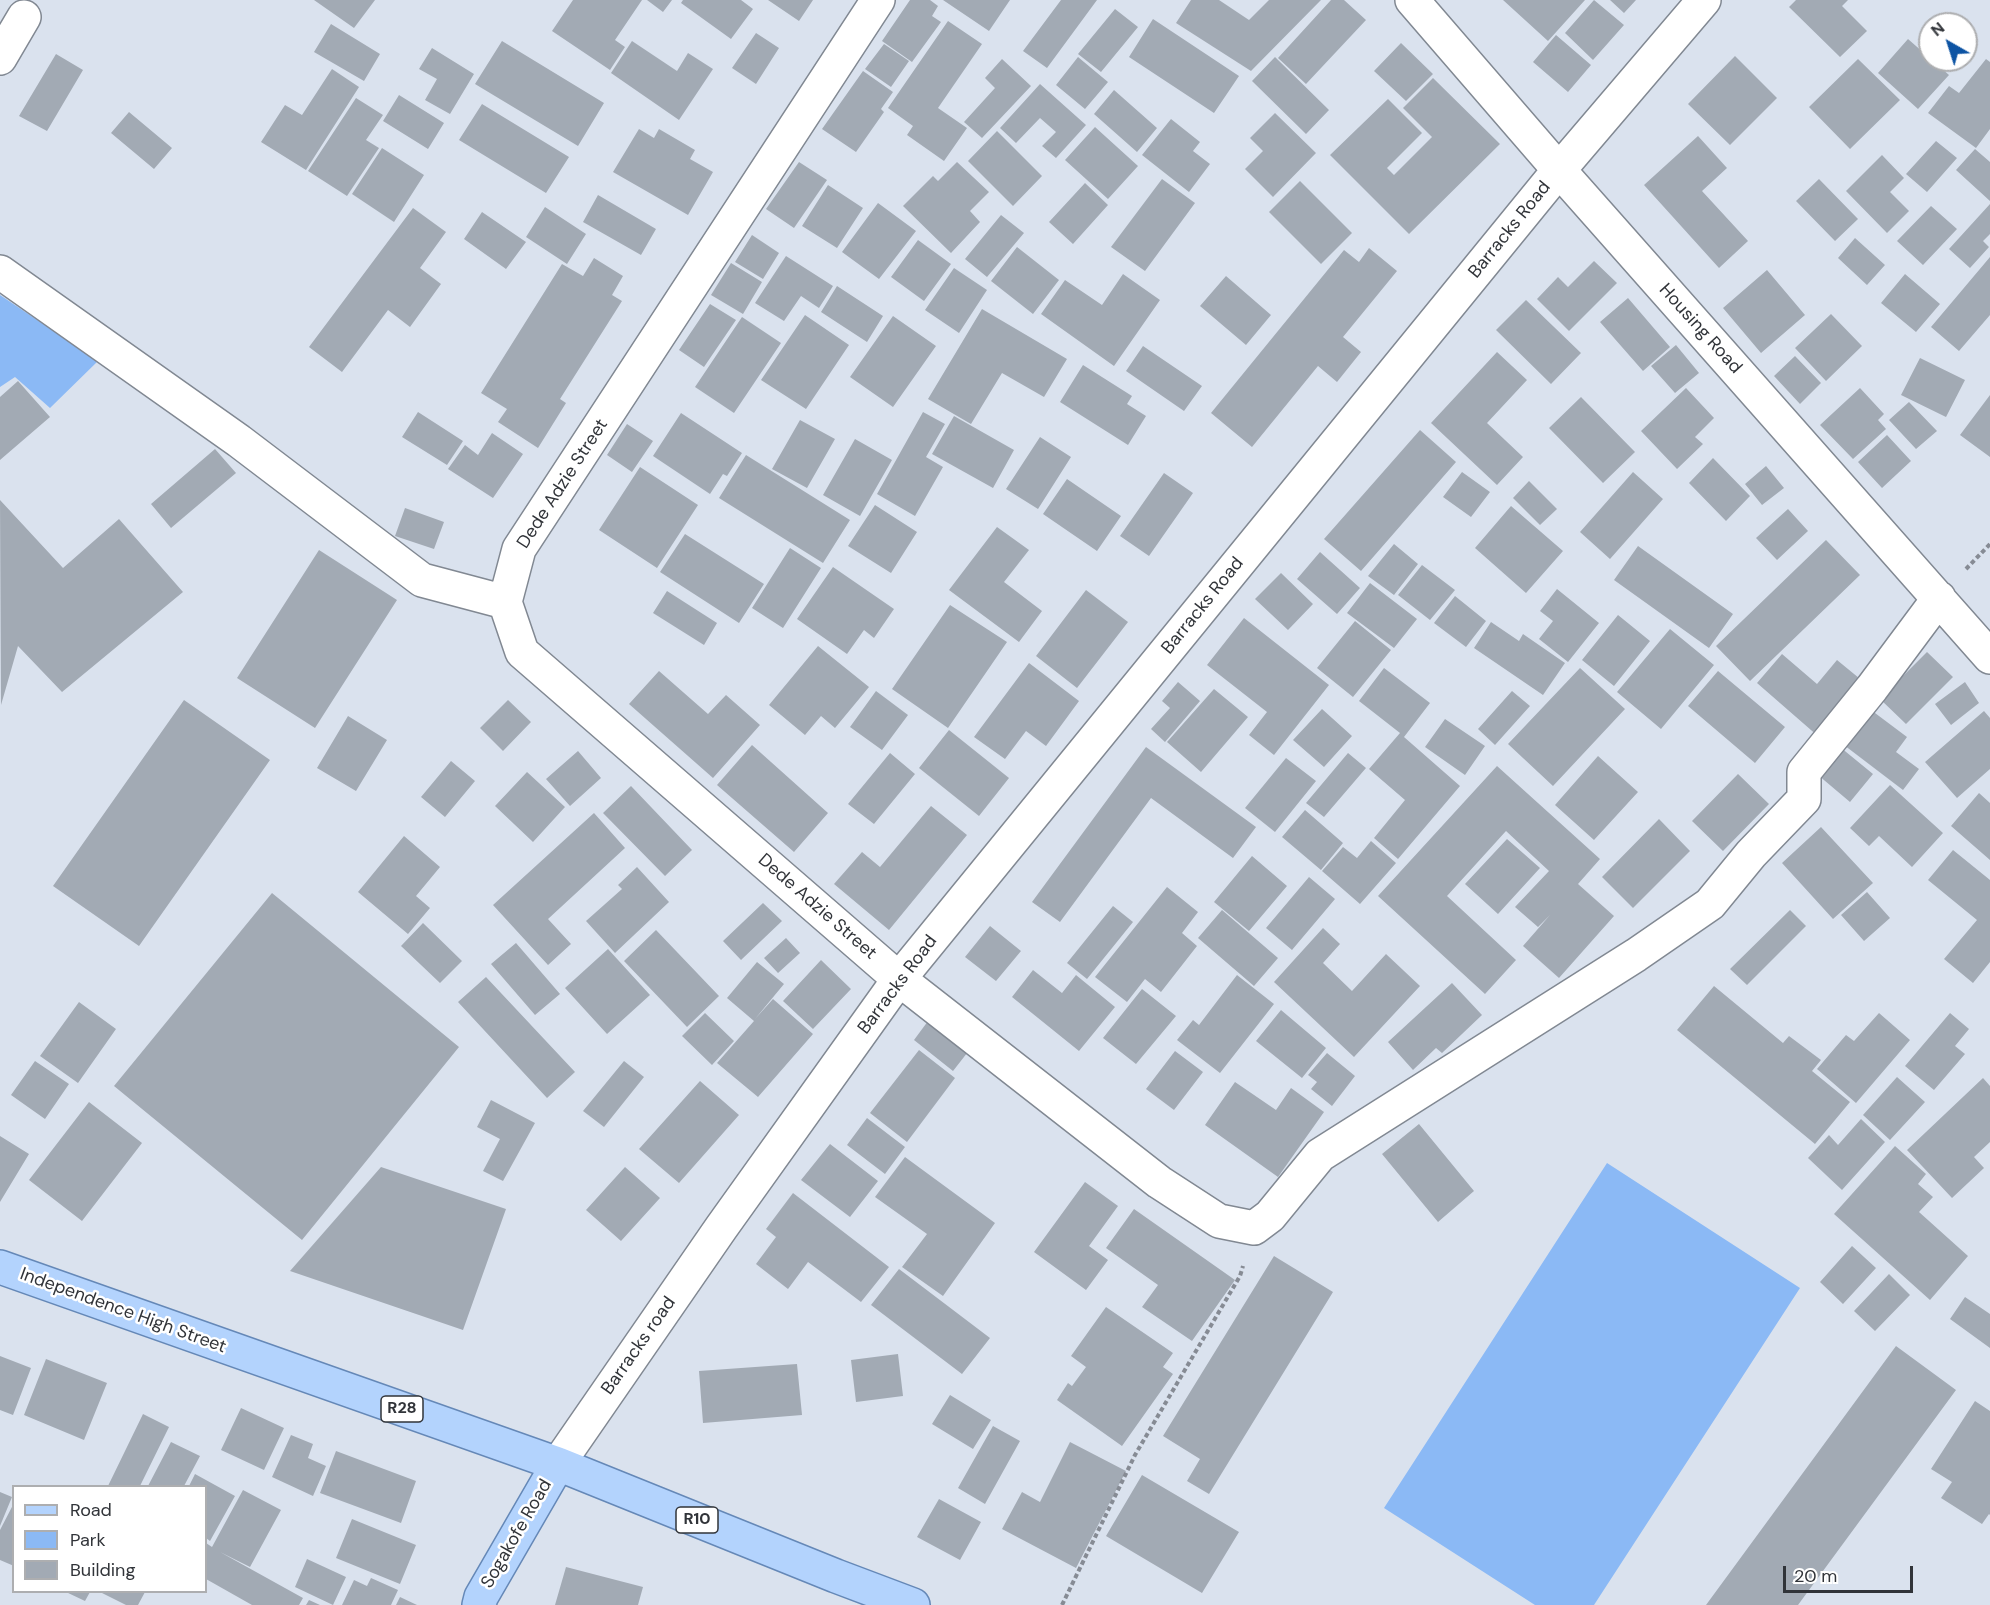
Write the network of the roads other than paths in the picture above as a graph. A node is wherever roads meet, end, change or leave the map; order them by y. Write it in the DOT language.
graph roads {
  1 [pos="878,0"];
  2 [pos="1412,0"];
  3 [pos="1704,0"];
  4 [pos="24,17"];
  5 [pos="0,58"];
  6 [pos="1559,170"];
  7 [pos="0,272"];
  8 [pos="1939,598"];
  9 [pos="505,602"];
  10 [pos="1990,657"];
  11 [pos="899,978"];
  12 [pos="721,1228"];
  13 [pos="0,1267"];
  14 [pos="558,1464"];
  15 [pos="479,1605"];
  16 [pos="913,1605"];
  1 -- 9 [label="street, Dede Adzie Street"];
  2 -- 6 [label="street, Housing Road"];
  3 -- 6 [label="street, Barracks Road"];
  4 -- 5 [label="street"];
  6 -- 8 [label="street, Housing Road"];
  6 -- 11 [label="street, Barracks Road"];
  7 -- 9 [label="street"];
  8 -- 10 [label="street, Housing Road"];
  8 -- 11 [label="street, Dede Adzie Street"];
  9 -- 11 [label="street, Dede Adzie Street"];
  11 -- 12 [label="street, Barracks Road"];
  12 -- 14 [label="street, Barracks road"];
  13 -- 14 [label="main road, Independence High Street / R28"];
  14 -- 15 [label="main road, Sogakofe Road"];
  14 -- 16 [label="main road, R10"];
}
